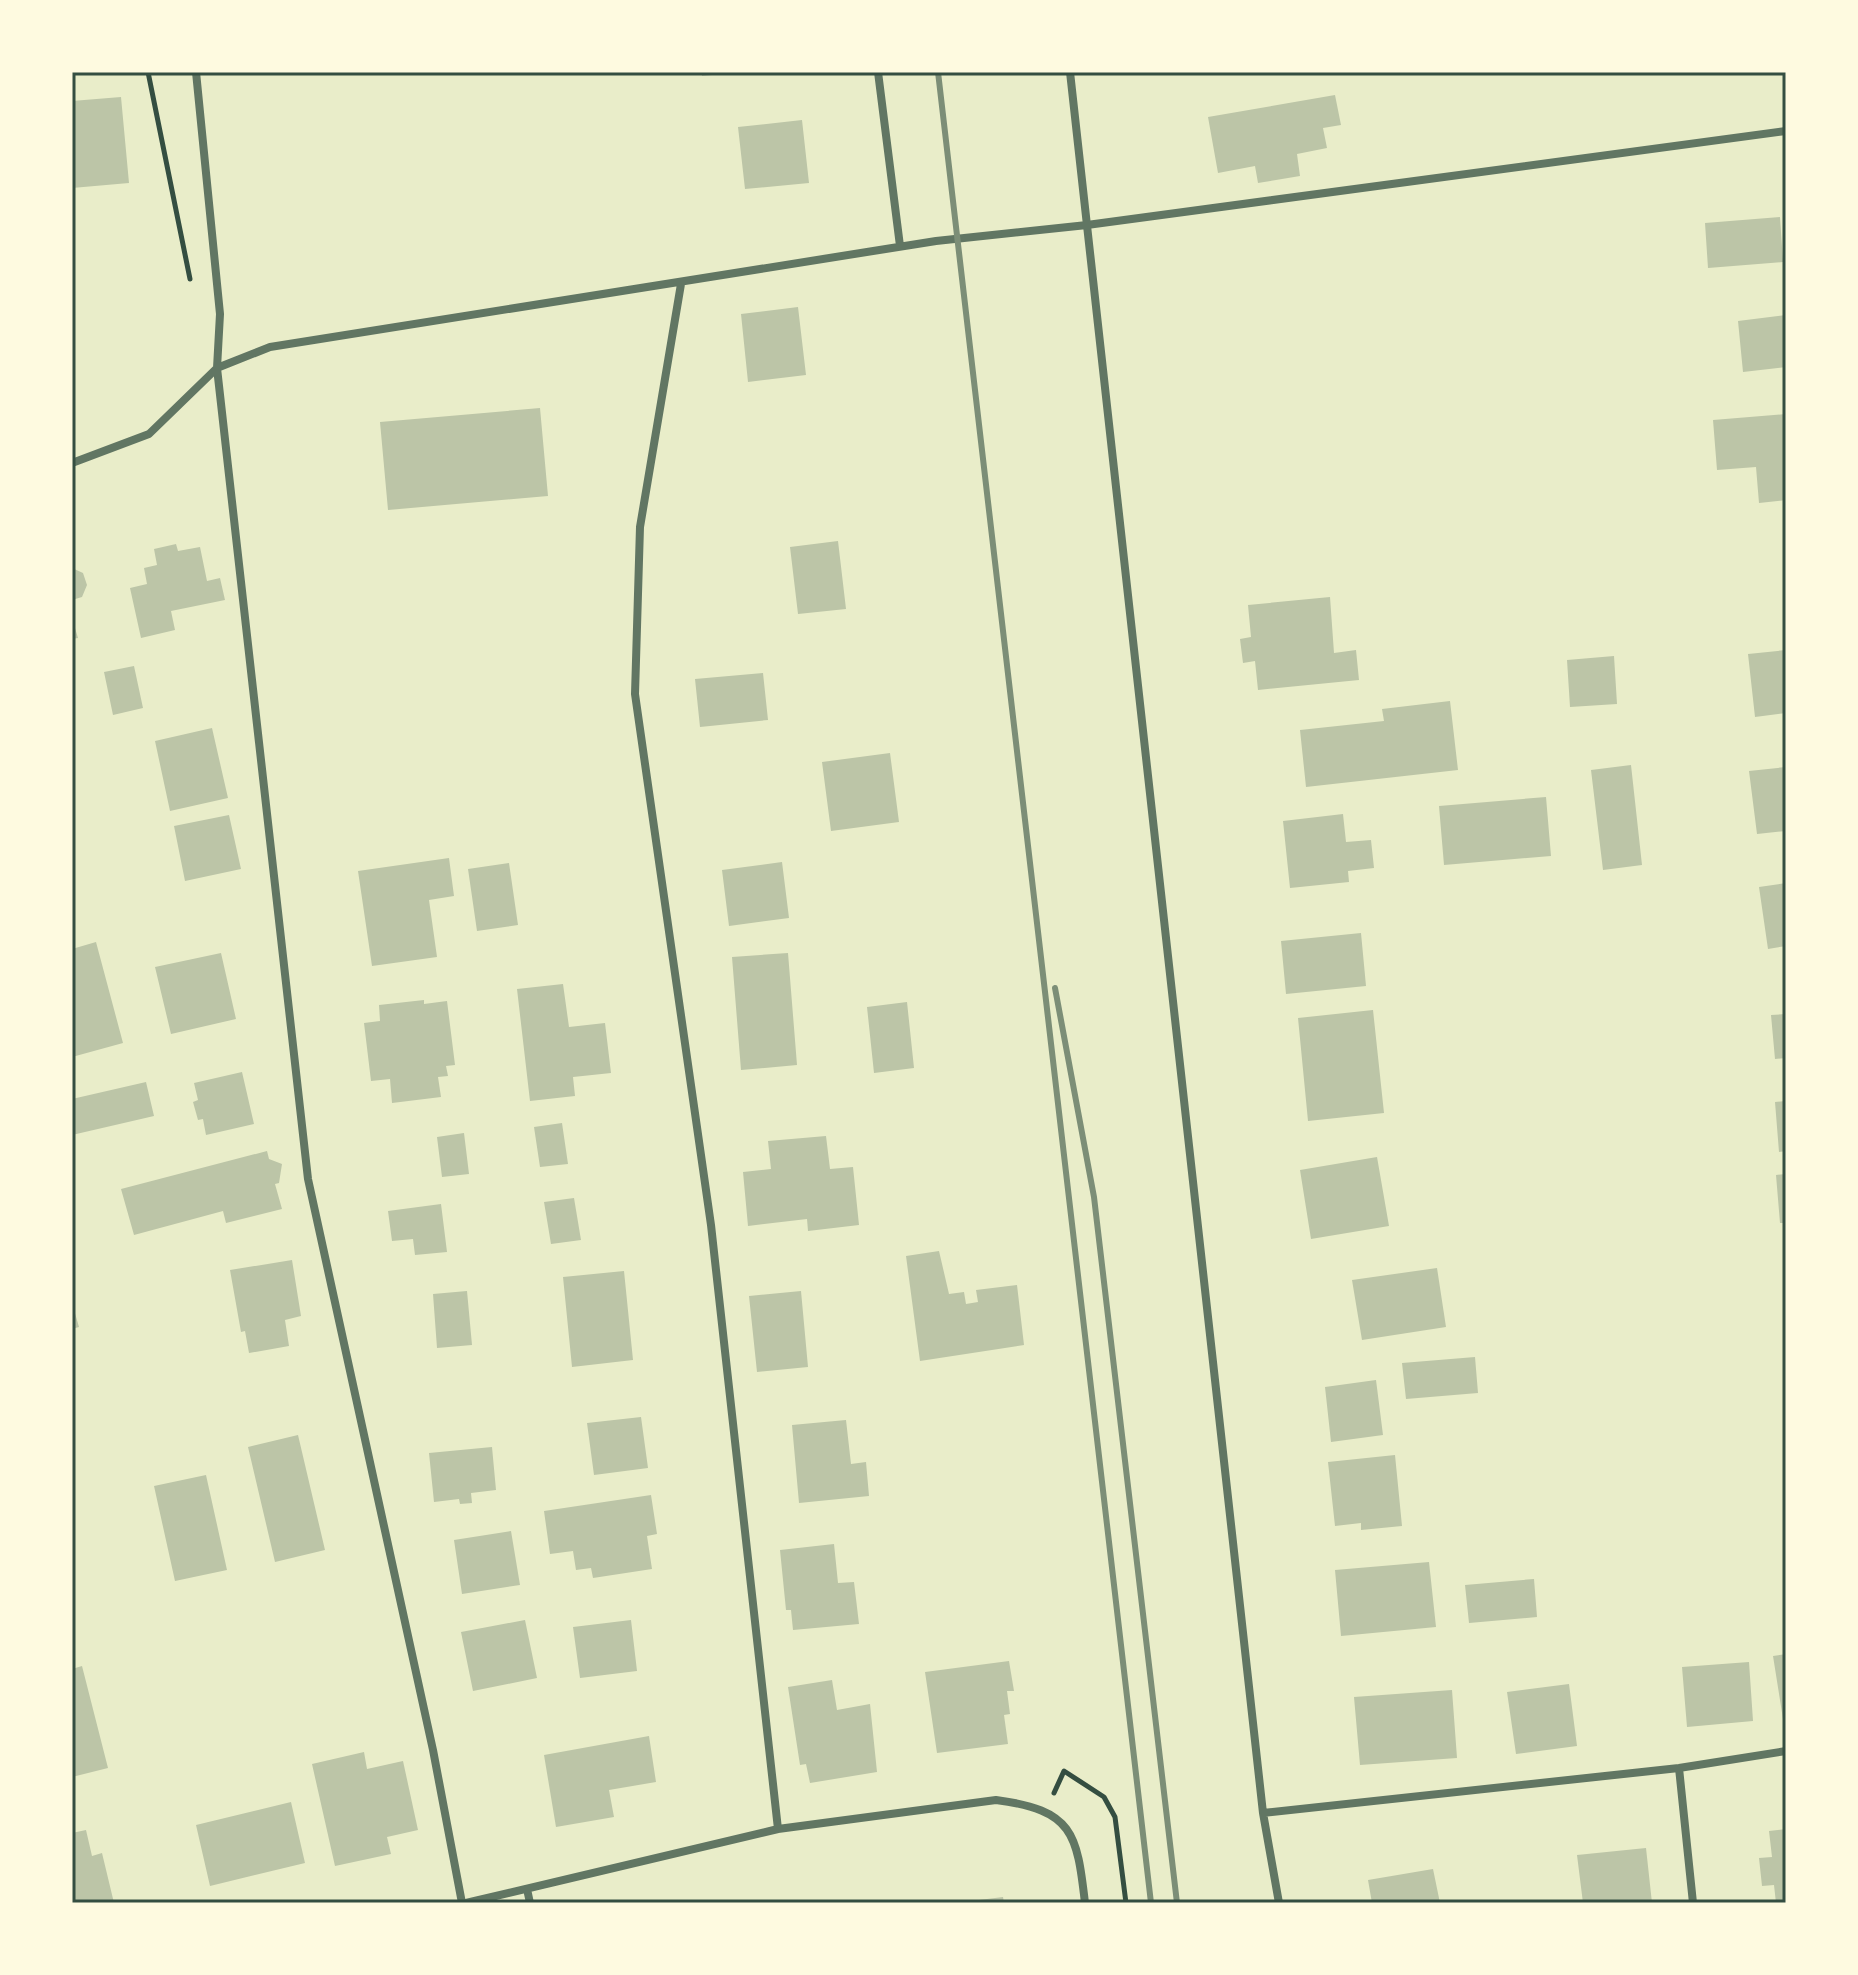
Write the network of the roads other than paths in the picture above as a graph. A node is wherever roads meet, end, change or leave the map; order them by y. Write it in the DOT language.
graph roads {
  1 [pos="196,72"];
  2 [pos="878,72"];
  3 [pos="1070,72"];
  4 [pos="1786,131"];
  5 [pos="1087,225"];
  6 [pos="900,246"];
  7 [pos="681,284"];
  8 [pos="217,368"];
  9 [pos="72,463"];
  10 [pos="1786,1751"];
  11 [pos="1679,1768"];
  12 [pos="1263,1813"];
  13 [pos="778,1829"];
  14 [pos="527,1889"];
  15 [pos="464,1903"];
  16 [pos="530,1903"];
  17 [pos="1085,1903"];
  18 [pos="1279,1903"];
  19 [pos="1693,1903"];
  1 -- 8 [label="street"];
  2 -- 6 [label="street"];
  3 -- 5 [label="street"];
  4 -- 5 [label="street"];
  5 -- 6 [label="street"];
  5 -- 12 [label="street"];
  6 -- 7 [label="street"];
  7 -- 8 [label="street"];
  7 -- 13 [label="street"];
  8 -- 9 [label="street"];
  8 -- 15 [label="street"];
  10 -- 11 [label="street"];
  11 -- 12 [label="street"];
  11 -- 19 [label="street"];
  12 -- 18 [label="street"];
  13 -- 14 [label="street"];
  13 -- 17 [label="street"];
  14 -- 15 [label="street"];
  14 -- 16 [label="street"];
}
